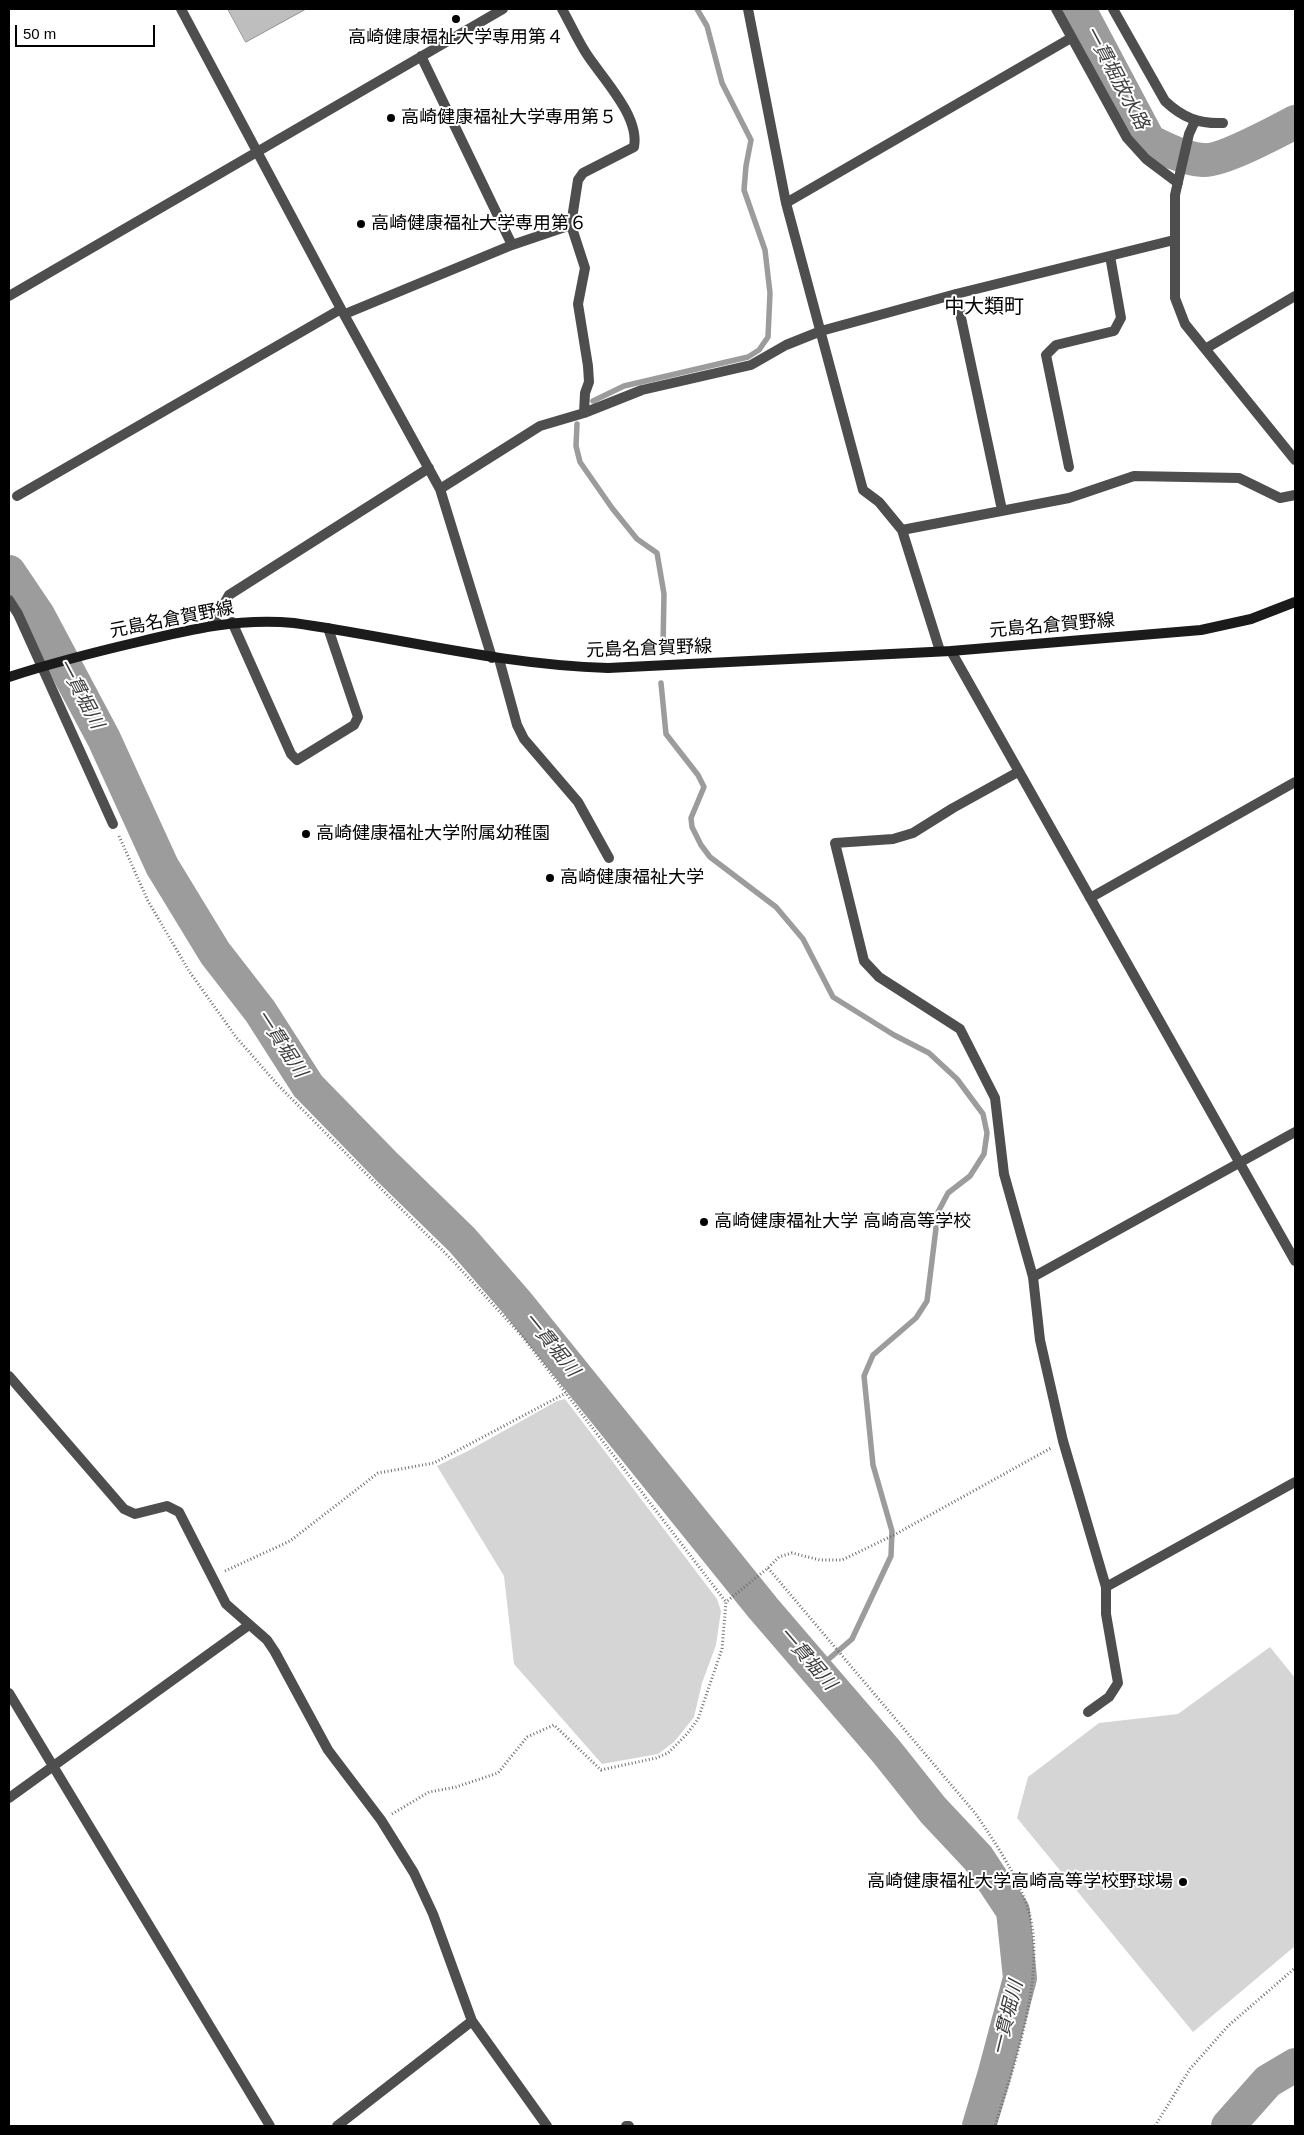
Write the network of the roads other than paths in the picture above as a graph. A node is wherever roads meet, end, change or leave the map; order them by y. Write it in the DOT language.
graph roads {
  1 [pos="181,9"];
  2 [pos="503,9"];
  3 [pos="562,9"];
  4 [pos="748,9"];
  5 [pos="1056,9"];
  6 [pos="1117,10"];
  7 [pos="1071,38"];
  8 [pos="422,56"];
  9 [pos="1195,121"];
  10 [pos="1223,123"];
  11 [pos="257,152"];
  12 [pos="1178,183"];
  13 [pos="786,203"];
  14 [pos="571,225"];
  15 [pos="1174,240"];
  16 [pos="512,245"];
  17 [pos="1110,256"];
  18 [pos="956,294"];
  19 [pos="9,296"];
  20 [pos="1295,296"];
  21 [pos="343,312"];
  22 [pos="820,331"];
  23 [pos="1205,349"];
  24 [pos="584,413"];
  25 [pos="1295,460"];
  26 [pos="1069,467"];
  27 [pos="429,468"];
  28 [pos="440,489"];
  29 [pos="1295,495"];
  30 [pos="17,496"];
  31 [pos="1002,510"];
  32 [pos="902,530"];
  33 [pos="9,600"];
  34 [pos="1295,602"];
  35 [pos="232,622"];
  36 [pos="212,625"];
  37 [pos="328,628"];
  38 [pos="940,651"];
  39 [pos="951,651"];
  40 [pos="496,658"];
  41 [pos="43,666"];
  42 [pos="9,677"];
  43 [pos="1018,772"];
  44 [pos="1295,782"];
  45 [pos="113,824"];
  46 [pos="608,858"];
  47 [pos="1090,898"];
  48 [pos="1295,1132"];
  49 [pos="1241,1164"];
  50 [pos="1295,1261"];
  51 [pos="1033,1277"];
  52 [pos="9,1376"];
  53 [pos="1295,1482"];
  54 [pos="1106,1587"];
  55 [pos="248,1625"];
  56 [pos="9,1693"];
  57 [pos="1088,1712"];
  58 [pos="54,1767"];
  59 [pos="9,1798"];
  60 [pos="472,2021"];
  61 [pos="270,2126"];
  62 [pos="337,2126"];
  63 [pos="547,2126"];
  1 -- 11 [label="street"];
  2 -- 8 [label="street"];
  3 -- 14 [label="street"];
  4 -- 13 [label="street"];
  5 -- 7 [label="street"];
  6 -- 9 [label="street"];
  7 -- 12 [label="street"];
  7 -- 13 [label="street"];
  8 -- 11 [label="street"];
  8 -- 16 [label="street"];
  9 -- 10 [label="street"];
  9 -- 12 [label="street"];
  11 -- 19 [label="street"];
  11 -- 21 [label="street"];
  12 -- 15 [label="street"];
  13 -- 22 [label="street"];
  14 -- 16 [label="street"];
  14 -- 24 [label="street"];
  15 -- 17 [label="street"];
  15 -- 23 [label="street"];
  16 -- 21 [label="street"];
  17 -- 18 [label="street"];
  17 -- 26 [label="street"];
  18 -- 22 [label="street"];
  18 -- 31 [label="street"];
  20 -- 23 [label="street"];
  21 -- 27 [label="street"];
  21 -- 30 [label="street"];
  22 -- 24 [label="street"];
  22 -- 32 [label="street"];
  23 -- 25 [label="street"];
  24 -- 28 [label="street"];
  27 -- 28 [label="street"];
  27 -- 36 [label="street"];
  28 -- 40 [label="street"];
  29 -- 31 [label="street"];
  31 -- 32 [label="street"];
  32 -- 38 [label="street"];
  33 -- 41 [label="street"];
  34 -- 39 [label="main road, 元島名倉賀野線"];
  35 -- 36 [label="main road, 元島名倉賀野線"];
  35 -- 37 [label="main road, 元島名倉賀野線"];
  35 -- 37 [label="street"];
  36 -- 41 [label="main road, 元島名倉賀野線"];
  37 -- 40 [label="main road, 元島名倉賀野線"];
  38 -- 39 [label="main road, 元島名倉賀野線"];
  38 -- 40 [label="main road, 元島名倉賀野線"];
  39 -- 43 [label="street"];
  40 -- 46 [label="street"];
  41 -- 42 [label="main road, 元島名倉賀野線"];
  41 -- 45 [label="street"];
  43 -- 47 [label="street"];
  43 -- 51 [label="street"];
  44 -- 47 [label="street"];
  47 -- 49 [label="street"];
  48 -- 49 [label="street"];
  49 -- 50 [label="street"];
  49 -- 51 [label="street"];
  51 -- 54 [label="street"];
  52 -- 55 [label="street"];
  53 -- 54 [label="street"];
  54 -- 57 [label="street"];
  55 -- 58 [label="street"];
  55 -- 60 [label="street"];
  56 -- 58 [label="street"];
  58 -- 59 [label="street"];
  58 -- 61 [label="street"];
  60 -- 62 [label="street"];
  60 -- 63 [label="street"];
}
